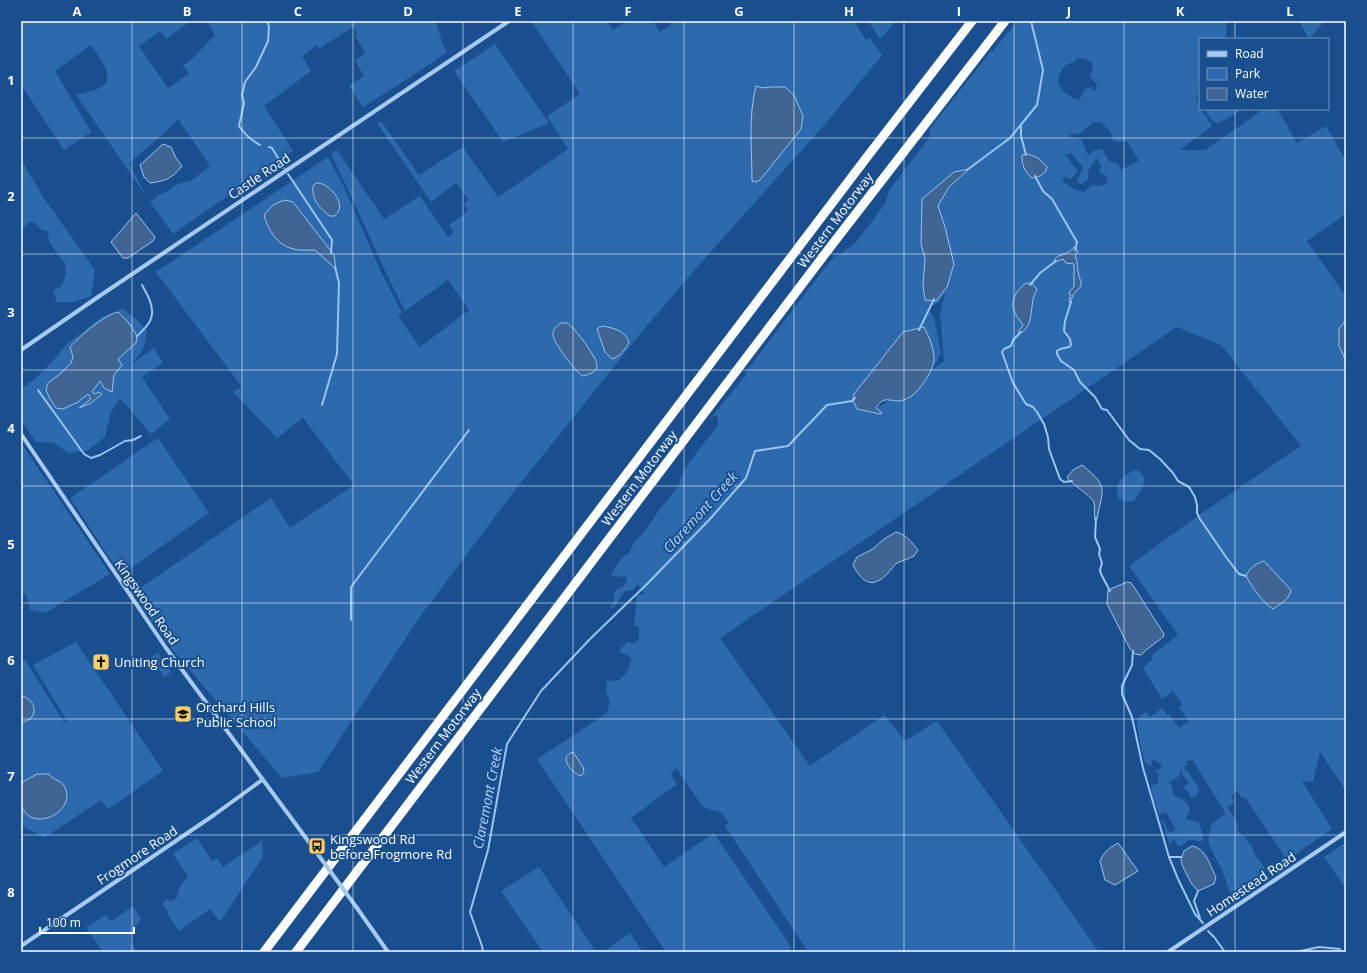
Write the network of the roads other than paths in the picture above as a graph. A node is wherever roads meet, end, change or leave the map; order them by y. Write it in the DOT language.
graph roads {
  1 [pos="509,21"];
  2 [pos="972,21"];
  3 [pos="1005,21"];
  4 [pos="21,350"];
  5 [pos="21,434"];
  6 [pos="262,780"];
  7 [pos="1346,832"];
  8 [pos="21,946"];
  9 [pos="264,952"];
  10 [pos="296,952"];
  11 [pos="388,952"];
  12 [pos="1168,952"];
  1 -- 4 [label="street, Castle Road"];
  2 -- 9 [label="highway, Western Motorway"];
  3 -- 10 [label="highway, Western Motorway"];
  5 -- 6 [label="street, Kingswood Road"];
  6 -- 8 [label="street, Frogmore Road"];
  6 -- 11 [label="street, Kingswood Road, bridge"];
  7 -- 12 [label="street, Homestead Road"];
}
